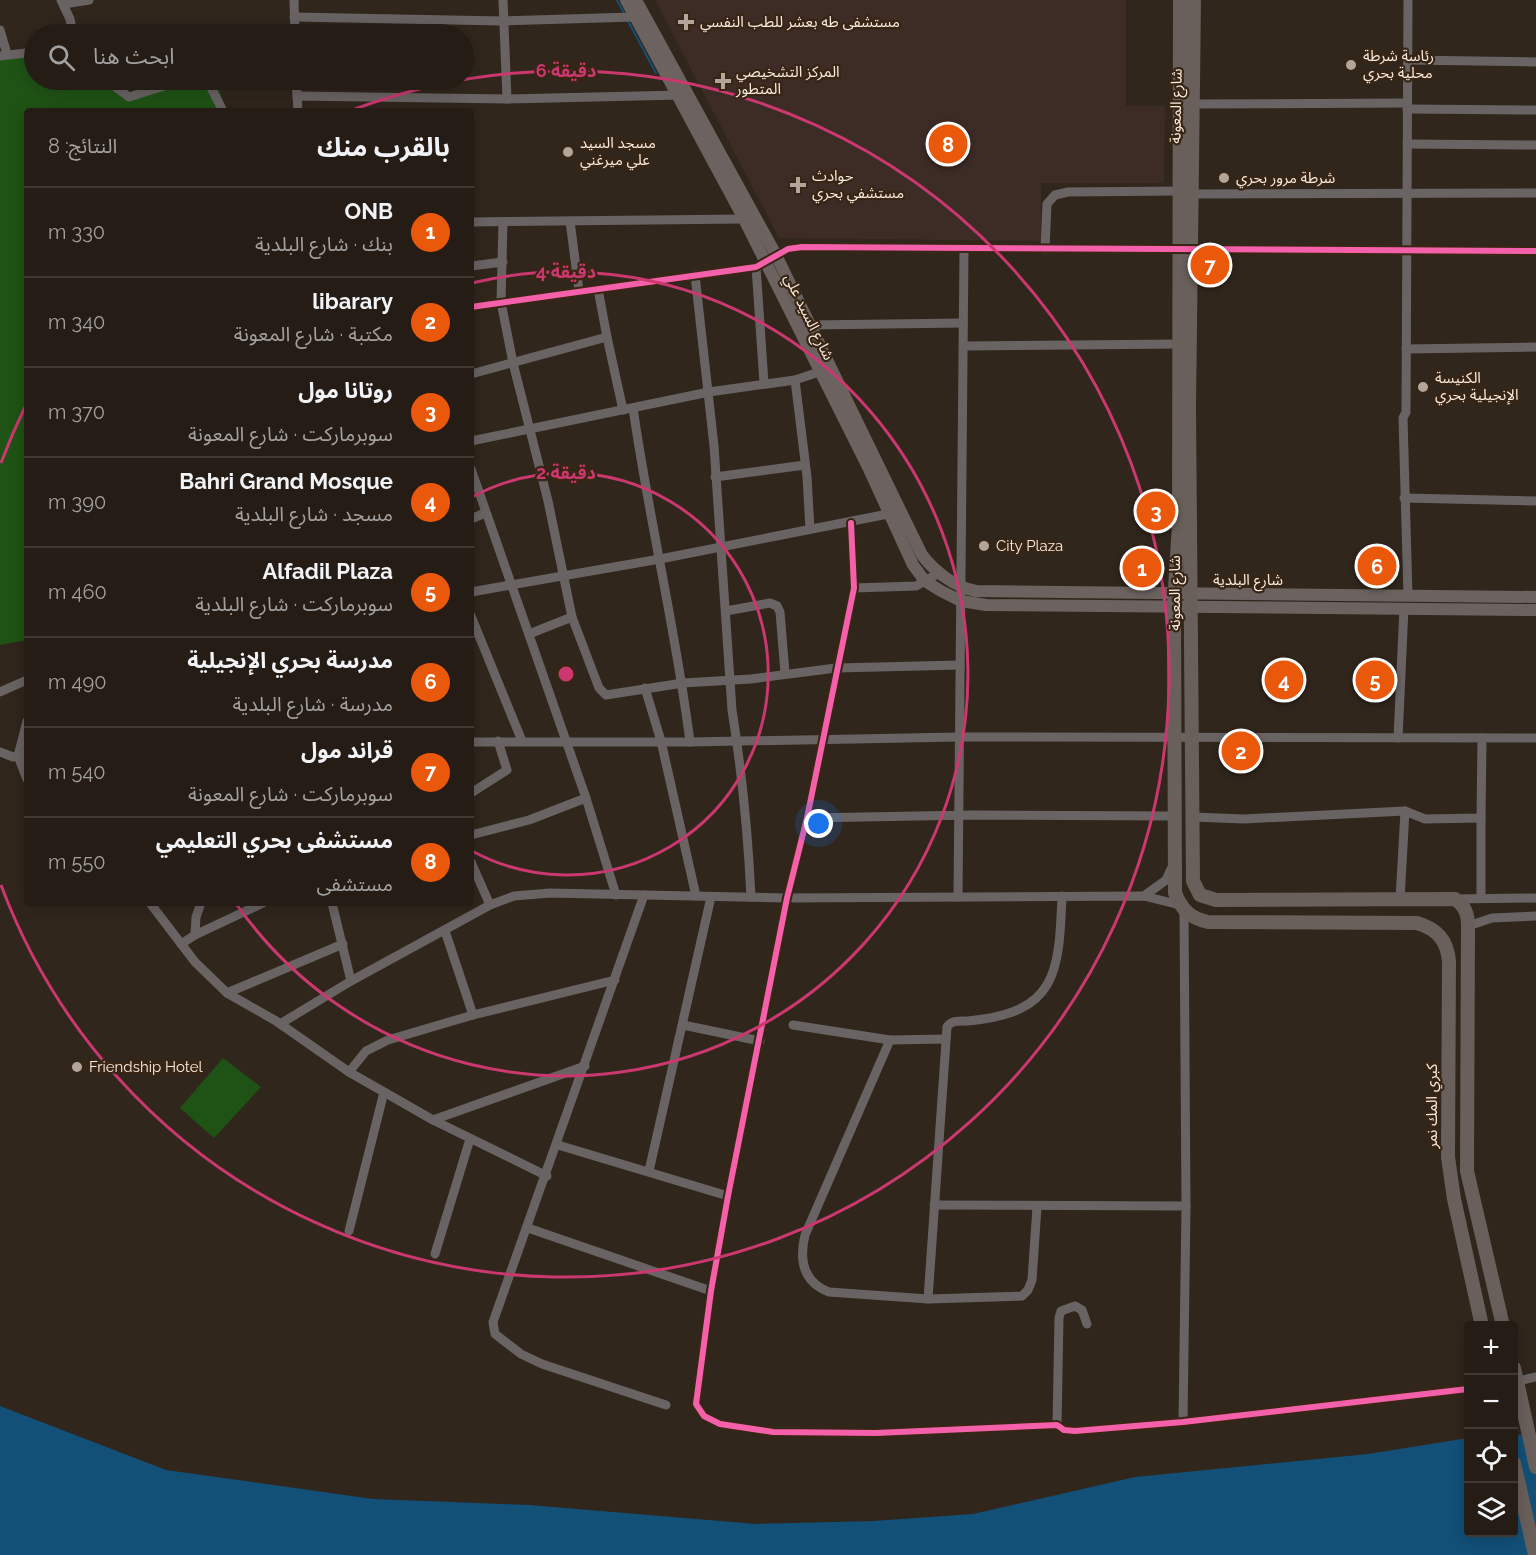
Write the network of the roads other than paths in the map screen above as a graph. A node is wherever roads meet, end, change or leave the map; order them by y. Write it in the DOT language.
graph roads {
  1 [pos="89,0"];
  2 [pos="294,0"];
  3 [pos="503,0"];
  4 [pos="626,0"];
  5 [pos="636,0"];
  6 [pos="1180,0"];
  7 [pos="1194,0"];
  8 [pos="1408,0"];
  9 [pos="63,2"];
  10 [pos="294,17"];
  11 [pos="634,17"];
  12 [pos="503,21"];
  13 [pos="70,24"];
  14 [pos="294,24"];
  15 [pos="0,30"];
  16 [pos="24,53"];
  17 [pos="3,55"];
  18 [pos="1408,60"];
  19 [pos="1536,62"];
  20 [pos="120,90"];
  21 [pos="151,90"];
  22 [pos="212,90"];
  23 [pos="297,90"];
  24 [pos="682,95"];
  25 [pos="297,96"];
  26 [pos="507,99"];
  27 [pos="1192,104"];
  28 [pos="1407,106"];
  29 [pos="221,108"];
  30 [pos="298,108"];
  31 [pos="1536,110"];
  32 [pos="1407,144"];
  33 [pos="1536,145"];
  34 [pos="1536,192"];
  35 [pos="1185,193"];
  36 [pos="1407,193"];
  37 [pos="744,219"];
  38 [pos="570,221"];
  39 [pos="474,222"];
  40 [pos="503,222"];
  41 [pos="964,249"];
  42 [pos="1045,249"];
  43 [pos="1185,250"];
  44 [pos="1536,250"];
  45 [pos="1406,252"];
  46 [pos="766,261"];
  47 [pos="503,262"];
  48 [pos="474,266"];
  49 [pos="695,274"];
  50 [pos="598,289"];
  51 [pos="579,291"];
  52 [pos="501,302"];
  53 [pos="474,306"];
  54 [pos="963,323"];
  55 [pos="810,325"];
  56 [pos="607,338"];
  57 [pos="1179,344"];
  58 [pos="964,346"];
  59 [pos="1536,347"];
  60 [pos="1406,349"];
  61 [pos="513,363"];
  62 [pos="819,372"];
  63 [pos="474,373"];
  64 [pos="795,380"];
  65 [pos="764,383"];
  66 [pos="709,393"];
  67 [pos="628,409"];
  68 [pos="530,428"];
  69 [pos="474,440"];
  70 [pos="805,465"];
  71 [pos="715,477"];
  72 [pos="474,482"];
  73 [pos="1404,498"];
  74 [pos="1536,501"];
  75 [pos="485,513"];
  76 [pos="896,513"];
  77 [pos="474,518"];
  78 [pos="851,523"];
  79 [pos="810,529"];
  80 [pos="720,546"];
  81 [pos="660,559"];
  82 [pos="939,573"];
  83 [pos="562,576"];
  84 [pos="925,581"];
  85 [pos="512,585"];
  86 [pos="961,586"];
  87 [pos="854,588"];
  88 [pos="474,591"];
  89 [pos="1408,596"];
  90 [pos="1536,597"];
  91 [pos="1099,598"];
  92 [pos="1175,600"];
  93 [pos="1192,600"];
  94 [pos="960,601"];
  95 [pos="1404,609"];
  96 [pos="1536,610"];
  97 [pos="726,611"];
  98 [pos="572,616"];
  99 [pos="474,623"];
  100 [pos="529,634"];
  101 [pos="960,665"];
  102 [pos="836,668"];
  103 [pos="785,674"];
  104 [pos="24,681"];
  105 [pos="732,681"];
  106 [pos="683,683"];
  107 [pos="645,688"];
  108 [pos="0,692"];
  109 [pos="959,737"];
  110 [pos="823,738"];
  111 [pos="1175,738"];
  112 [pos="1193,738"];
  113 [pos="1398,738"];
  114 [pos="1482,738"];
  115 [pos="1536,738"];
  116 [pos="739,740"];
  117 [pos="498,741"];
  118 [pos="522,741"];
  119 [pos="566,741"];
  120 [pos="661,741"];
  121 [pos="474,742"];
  122 [pos="690,742"];
  123 [pos="0,752"];
  124 [pos="23,754"];
  125 [pos="474,792"];
  126 [pos="586,798"];
  127 [pos="1405,811"];
  128 [pos="1174,816"];
  129 [pos="960,817"];
  130 [pos="1193,817"];
  131 [pos="807,818"];
  132 [pos="1481,818"];
  133 [pos="474,834"];
  134 [pos="1175,860"];
  135 [pos="474,869"];
  136 [pos="616,895"];
  137 [pos="644,895"];
  138 [pos="696,896"];
  139 [pos="1062,896"];
  140 [pos="1144,896"];
  141 [pos="711,897"];
  142 [pos="751,897"];
  143 [pos="958,897"];
  144 [pos="787,898"];
  145 [pos="1481,898"];
  146 [pos="1536,898"];
  147 [pos="1400,899"];
  148 [pos="1430,899"];
  149 [pos="1455,899"];
  150 [pos="490,905"];
  151 [pos="152,906"];
  152 [pos="200,906"];
  153 [pos="257,906"];
  154 [pos="333,906"];
  155 [pos="1182,907"];
  156 [pos="1536,916"];
  157 [pos="1425,926"];
  158 [pos="1468,926"];
  159 [pos="445,931"];
  160 [pos="195,935"];
  161 [pos="181,944"];
  162 [pos="343,944"];
  163 [pos="615,980"];
  164 [pos="351,981"];
  165 [pos="227,993"];
  166 [pos="473,1015"];
  167 [pos="280,1024"];
  168 [pos="683,1025"];
  169 [pos="793,1025"];
  170 [pos="946,1039"];
  171 [pos="890,1040"];
  172 [pos="760,1041"];
  173 [pos="585,1066"];
  174 [pos="349,1072"];
  175 [pos="384,1092"];
  176 [pos="433,1120"];
  177 [pos="470,1139"];
  178 [pos="558,1145"];
  179 [pos="649,1171"];
  180 [pos="547,1176"];
  181 [pos="728,1196"];
  182 [pos="934,1205"];
  183 [pos="1186,1206"];
  184 [pos="1037,1207"];
  185 [pos="528,1228"];
  186 [pos="349,1231"];
  187 [pos="435,1254"];
  188 [pos="711,1291"];
  189 [pos="928,1299"];
  190 [pos="1481,1321"];
  191 [pos="1502,1321"];
  192 [pos="1087,1324"];
  193 [pos="1516,1375"];
  194 [pos="1536,1377"];
  195 [pos="1518,1381"];
  196 [pos="1464,1389"];
  197 [pos="666,1405"];
  198 [pos="1183,1422"];
  199 [pos="1057,1425"];
  200 [pos="1536,1467"];
  201 [pos="1518,1481"];
  202 [pos="1535,1555"];
  1 -- 9 [label="street"];
  2 -- 10 [label="street"];
  3 -- 12 [label="street"];
  4 -- 11 [label="main road, شارع السيد علي"];
  5 -- 24 [label="main road, شارع السيد علي"];
  6 -- 35 [label="highway, شارع المعونة"];
  7 -- 27 [label="highway, شارع المعونة"];
  8 -- 18 [label="street"];
  9 -- 13 [label="street"];
  10 -- 12 [label="street"];
  10 -- 14 [label="street"];
  11 -- 12 [label="street"];
  11 -- 24 [label="main road, شارع السيد علي"];
  12 -- 26 [label="street"];
  15 -- 17 [label="street"];
  16 -- 17 [label="street"];
  18 -- 19 [label="street"];
  18 -- 28 [label="street"];
  20 -- 21 [label="street"];
  22 -- 29 [label="street"];
  23 -- 25 [label="street"];
  24 -- 26 [label="street"];
  24 -- 37 [label="main road, شارع السيد علي"];
  24 -- 46 [label="main road, شارع السيد علي"];
  25 -- 26 [label="street"];
  25 -- 30 [label="street"];
  27 -- 28 [label="street"];
  27 -- 35 [label="highway, شارع المعونة"];
  28 -- 31 [label="street"];
  28 -- 32 [label="street"];
  32 -- 33 [label="street"];
  32 -- 36 [label="street"];
  34 -- 36 [label="street"];
  35 -- 36 [label="street"];
  35 -- 42 [label="street"];
  35 -- 43 [label="highway, شارع المعونة"];
  36 -- 45 [label="street"];
  37 -- 38 [label="street"];
  37 -- 46 [label="main road, شارع السيد علي"];
  38 -- 40 [label="street"];
  38 -- 51 [label="street"];
  39 -- 40 [label="street"];
  40 -- 47 [label="street"];
  41 -- 42 [label="street"];
  41 -- 46 [label="street"];
  41 -- 54 [label="street"];
  42 -- 43 [label="street"];
  43 -- 45 [label="street"];
  43 -- 57 [label="highway, شارع المعونة"];
  43 -- 93 [label="highway, شارع المعونة"];
  44 -- 45 [label="street"];
  45 -- 60 [label="street"];
  46 -- 49 [label="street"];
  46 -- 55 [label="main road, شارع السيد علي"];
  46 -- 62 [label="main road, شارع السيد علي"];
  46 -- 65 [label="street"];
  47 -- 48 [label="street"];
  47 -- 52 [label="street"];
  49 -- 50 [label="street"];
  49 -- 66 [label="street"];
  50 -- 51 [label="street"];
  50 -- 56 [label="street"];
  51 -- 52 [label="street"];
  52 -- 53 [label="street"];
  52 -- 61 [label="street"];
  54 -- 55 [label="street"];
  54 -- 58 [label="street"];
  55 -- 76 [label="main road, شارع السيد علي"];
  56 -- 61 [label="street"];
  56 -- 67 [label="street"];
  57 -- 58 [label="street"];
  57 -- 92 [label="highway, شارع المعونة"];
  58 -- 86 [label="street"];
  59 -- 60 [label="street"];
  60 -- 73 [label="street"];
  61 -- 63 [label="street"];
  61 -- 68 [label="street"];
  62 -- 64 [label="street"];
  62 -- 76 [label="main road, شارع السيد علي"];
  64 -- 65 [label="street"];
  64 -- 70 [label="street"];
  65 -- 66 [label="street"];
  66 -- 67 [label="street"];
  66 -- 71 [label="street"];
  67 -- 68 [label="street"];
  67 -- 81 [label="street"];
  68 -- 69 [label="street"];
  68 -- 83 [label="street"];
  70 -- 71 [label="street"];
  70 -- 79 [label="street"];
  71 -- 80 [label="street"];
  72 -- 75 [label="street"];
  73 -- 74 [label="street"];
  73 -- 89 [label="street"];
  75 -- 77 [label="street"];
  75 -- 85 [label="street"];
  76 -- 78 [label="street"];
  76 -- 82 [label="main road, شارع السيد علي"];
  76 -- 84 [label="main road, شارع السيد علي"];
  78 -- 79 [label="street"];
  78 -- 87 [label="street"];
  79 -- 80 [label="street"];
  80 -- 81 [label="street"];
  80 -- 97 [label="street"];
  81 -- 83 [label="street"];
  81 -- 106 [label="street"];
  82 -- 84 [label="street"];
  82 -- 86 [label="main road, شارع السيد علي"];
  83 -- 85 [label="street"];
  83 -- 98 [label="street"];
  84 -- 87 [label="street"];
  84 -- 94 [label="main road, شارع السيد علي"];
  85 -- 88 [label="street"];
  85 -- 100 [label="street"];
  86 -- 91 [label="main road, شارع البلدية"];
  86 -- 94 [label="street"];
  87 -- 102 [label="street"];
  89 -- 90 [label="main road, شارع البلدية"];
  89 -- 93 [label="main road, شارع البلدية"];
  91 -- 92 [label="main road, شارع البلدية"];
  91 -- 94 [label="main road, شارع البلدية"];
  92 -- 93 [label="main road, شارع البلدية"];
  92 -- 111 [label="highway, شارع المعونة"];
  93 -- 95 [label="main road, شارع البلدية"];
  93 -- 112 [label="highway, شارع المعونة"];
  94 -- 101 [label="street"];
  95 -- 96 [label="main road, شارع البلدية"];
  95 -- 113 [label="street"];
  97 -- 103 [label="street"];
  97 -- 105 [label="street"];
  98 -- 100 [label="street"];
  98 -- 107 [label="street"];
  99 -- 118 [label="street"];
  100 -- 119 [label="street"];
  101 -- 102 [label="street"];
  101 -- 109 [label="street"];
  102 -- 103 [label="street"];
  102 -- 110 [label="street"];
  103 -- 105 [label="street"];
  104 -- 108 [label="street"];
  105 -- 106 [label="street"];
  105 -- 116 [label="street"];
  106 -- 107 [label="street"];
  106 -- 122 [label="street"];
  107 -- 120 [label="street"];
  109 -- 110 [label="street"];
  109 -- 111 [label="street"];
  109 -- 129 [label="street"];
  110 -- 116 [label="street"];
  110 -- 131 [label="street"];
  111 -- 112 [label="street"];
  111 -- 128 [label="highway, شارع المعونة"];
  112 -- 113 [label="street"];
  112 -- 130 [label="highway, شارع المعونة"];
  113 -- 114 [label="street"];
  114 -- 115 [label="street"];
  114 -- 132 [label="street"];
  116 -- 122 [label="street"];
  116 -- 142 [label="street"];
  117 -- 118 [label="street"];
  117 -- 121 [label="street"];
  117 -- 125 [label="street"];
  118 -- 119 [label="street"];
  119 -- 120 [label="street"];
  119 -- 126 [label="street"];
  120 -- 122 [label="street"];
  120 -- 138 [label="street"];
  123 -- 124 [label="street"];
  126 -- 133 [label="street"];
  126 -- 136 [label="street"];
  127 -- 130 [label="street"];
  127 -- 132 [label="street"];
  127 -- 147 [label="street"];
  128 -- 129 [label="street"];
  128 -- 134 [label="highway, شارع المعونة"];
  129 -- 131 [label="street"];
  129 -- 143 [label="street"];
  130 -- 147 [label="highway, شارع المعونة"];
  131 -- 144 [label="street"];
  132 -- 145 [label="street"];
  134 -- 140 [label="street"];
  134 -- 155 [label="highway, شارع المعونة"];
  135 -- 150 [label="street"];
  136 -- 137 [label="street"];
  136 -- 150 [label="street"];
  137 -- 138 [label="street"];
  137 -- 163 [label="street"];
  138 -- 141 [label="street"];
  139 -- 140 [label="street"];
  139 -- 143 [label="street"];
  139 -- 170 [label="street"];
  140 -- 155 [label="street"];
  141 -- 142 [label="street"];
  141 -- 168 [label="street"];
  142 -- 144 [label="street"];
  143 -- 144 [label="street"];
  144 -- 172 [label="street"];
  145 -- 146 [label="street"];
  145 -- 149 [label="street"];
  147 -- 148 [label="highway, شارع المعونة"];
  148 -- 149 [label="highway, شارع المعونة"];
  148 -- 157 [label="highway"];
  149 -- 158 [label="highway"];
  150 -- 159 [label="street"];
  151 -- 161 [label="street"];
  152 -- 160 [label="street"];
  153 -- 160 [label="street"];
  154 -- 162 [label="street"];
  155 -- 157 [label="highway"];
  155 -- 183 [label="street"];
  156 -- 158 [label="street"];
  157 -- 190 [label="highway, كبري المك نمر"];
  158 -- 191 [label="highway"];
  159 -- 164 [label="street"];
  159 -- 166 [label="street"];
  160 -- 161 [label="street"];
  161 -- 165 [label="street"];
  162 -- 164 [label="street"];
  162 -- 165 [label="street"];
  163 -- 166 [label="street"];
  163 -- 173 [label="street"];
  164 -- 167 [label="street"];
  165 -- 167 [label="street"];
  166 -- 174 [label="street"];
  167 -- 174 [label="street"];
  168 -- 172 [label="street"];
  168 -- 179 [label="street"];
  169 -- 171 [label="street"];
  170 -- 171 [label="street"];
  170 -- 182 [label="street"];
  171 -- 189 [label="street"];
  172 -- 181 [label="street"];
  173 -- 176 [label="street"];
  173 -- 178 [label="street"];
  174 -- 175 [label="street"];
  175 -- 176 [label="street"];
  175 -- 186 [label="street"];
  176 -- 177 [label="street"];
  177 -- 180 [label="street"];
  177 -- 187 [label="street"];
  178 -- 179 [label="street"];
  178 -- 180 [label="street"];
  179 -- 181 [label="street"];
  180 -- 185 [label="street"];
  181 -- 188 [label="street"];
  182 -- 184 [label="street"];
  182 -- 189 [label="street"];
  183 -- 184 [label="street"];
  183 -- 198 [label="street"];
  184 -- 189 [label="street"];
  185 -- 188 [label="street"];
  185 -- 197 [label="street"];
  188 -- 199 [label="street"];
  192 -- 199 [label="street"];
  193 -- 200 [label="highway, bridge"];
  194 -- 195 [label="street"];
  196 -- 198 [label="street"];
  198 -- 199 [label="street"];
  201 -- 202 [label="highway"];
}
